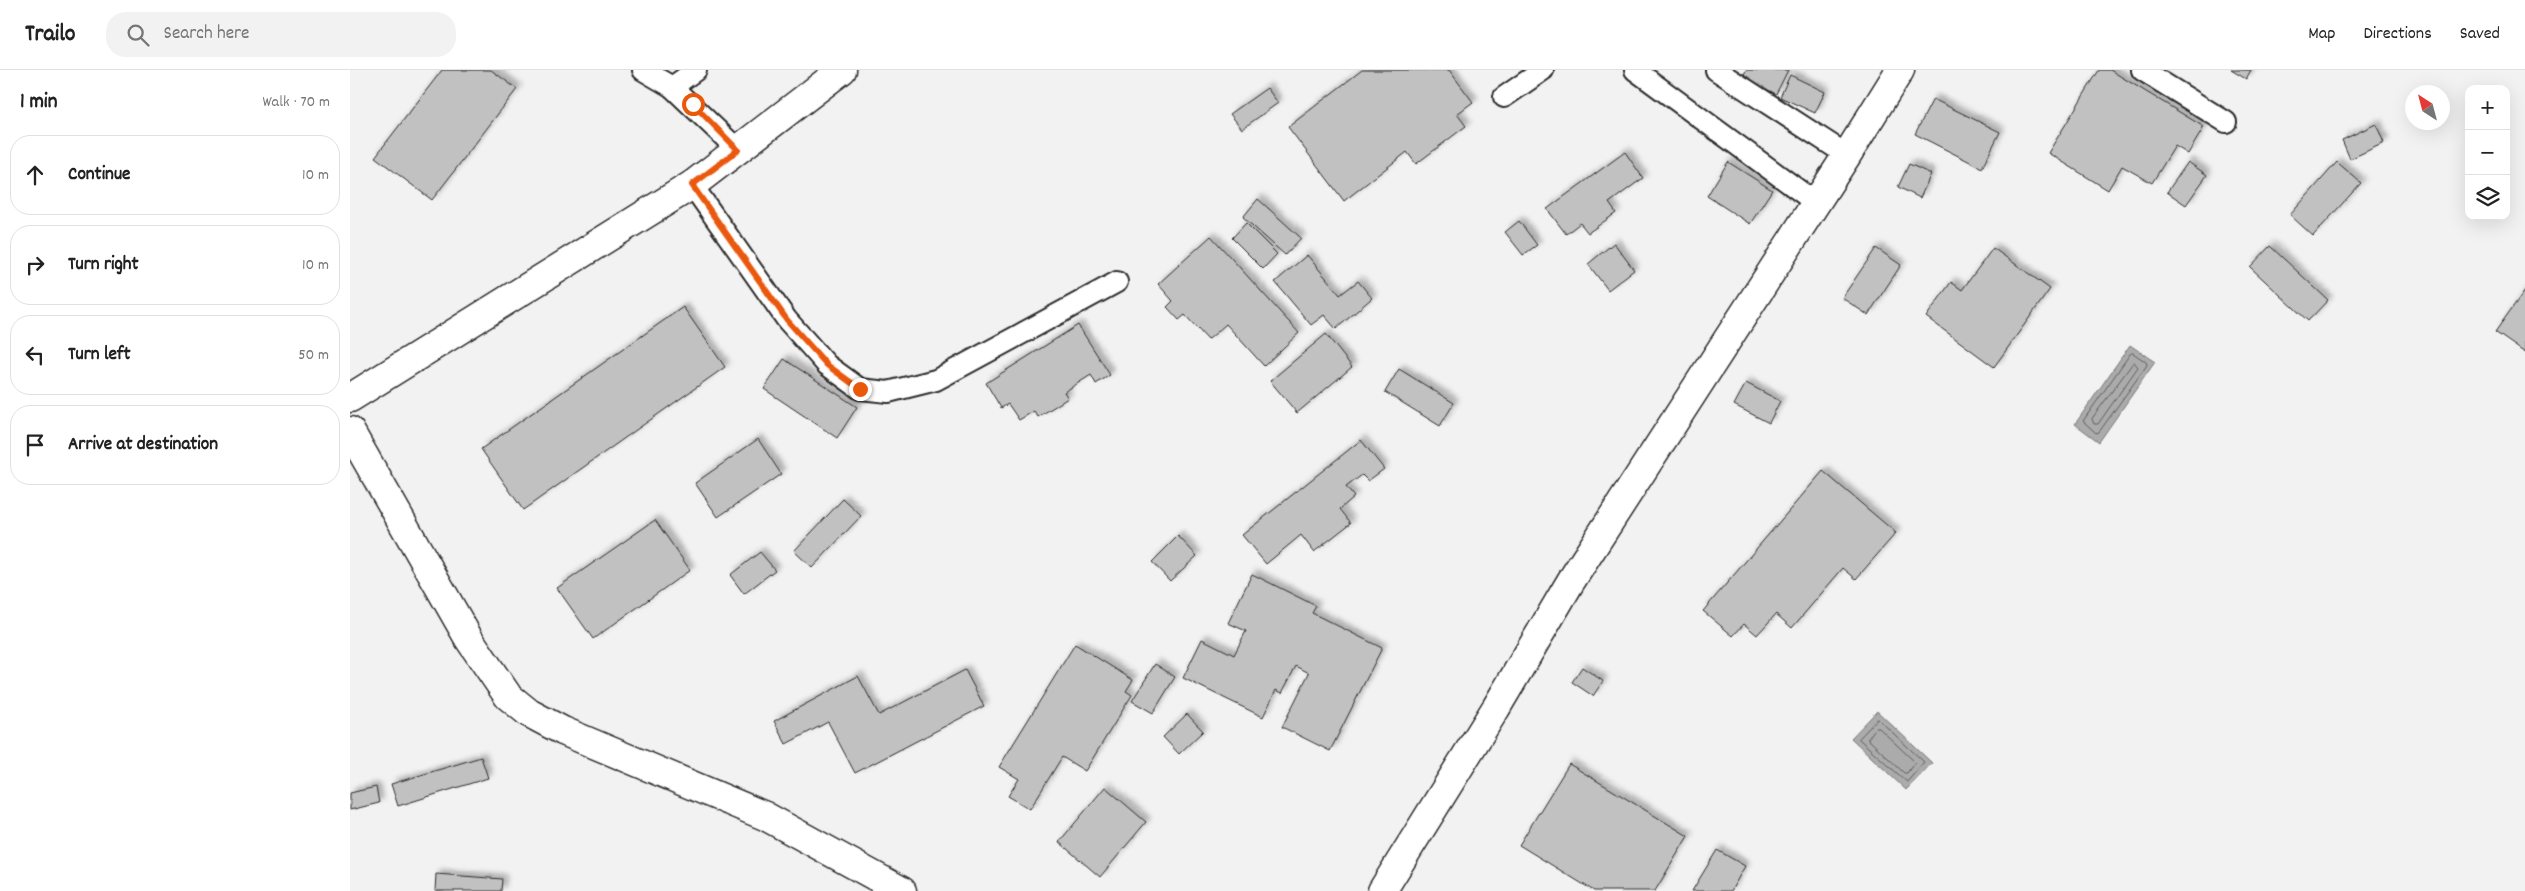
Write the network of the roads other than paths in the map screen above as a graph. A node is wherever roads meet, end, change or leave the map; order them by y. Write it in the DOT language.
graph roads {
  1 [pos="643,70"];
  2 [pos="696,70"];
  3 [pos="842,70"];
  4 [pos="1543,70"];
  5 [pos="1635,70"];
  6 [pos="1716,70"];
  7 [pos="1900,70"];
  8 [pos="2142,70"];
  9 [pos="672,87"];
  10 [pos="1504,97"];
  11 [pos="2226,122"];
  12 [pos="738,150"];
  13 [pos="1847,155"];
  14 [pos="692,185"];
  15 [pos="1816,203"];
  16 [pos="1117,282"];
  17 [pos="350,398"];
  18 [pos="350,431"];
  19 [pos="902,891"];
  20 [pos="1382,891"];
  1 -- 9 [label="lane"];
  2 -- 9 [label="lane"];
  3 -- 12 [label="street"];
  4 -- 10 [label="lane"];
  5 -- 15 [label="lane"];
  6 -- 13 [label="lane"];
  7 -- 13 [label="street"];
  8 -- 11 [label="lane"];
  9 -- 12 [label="lane"];
  12 -- 14 [label="street"];
  13 -- 15 [label="street"];
  14 -- 16 [label="lane"];
  14 -- 17 [label="street"];
  15 -- 20 [label="street"];
  18 -- 19 [label="street"];
}
